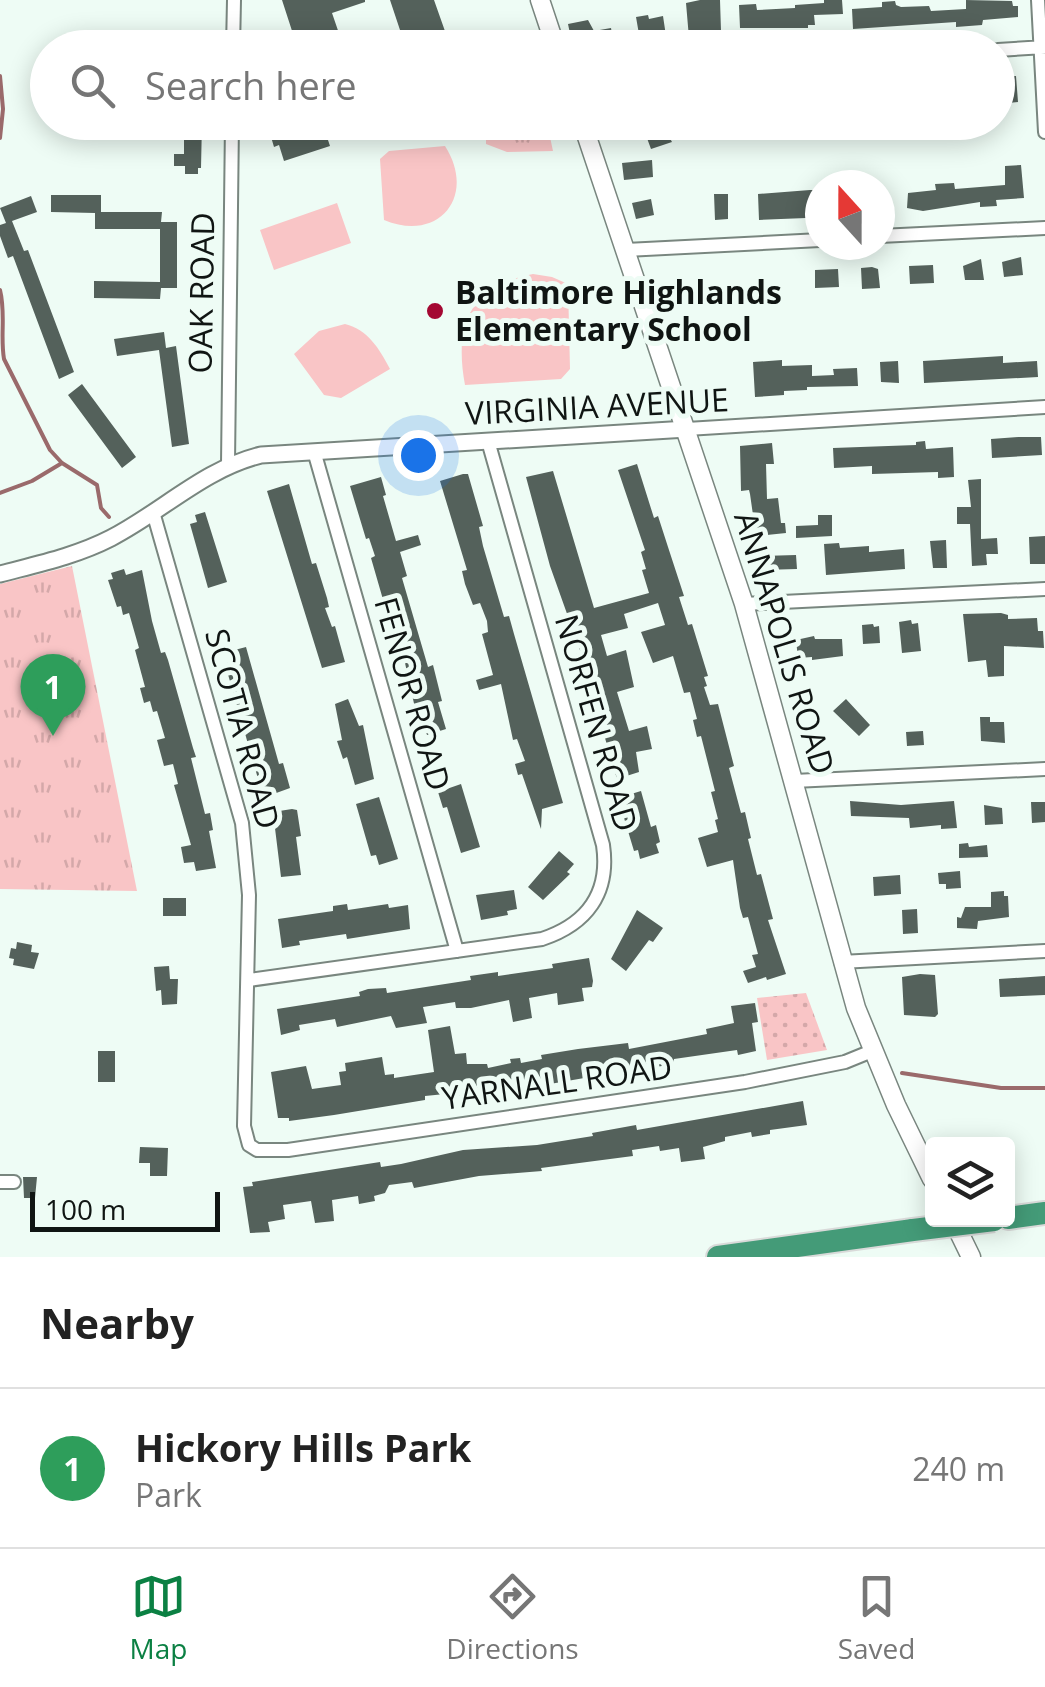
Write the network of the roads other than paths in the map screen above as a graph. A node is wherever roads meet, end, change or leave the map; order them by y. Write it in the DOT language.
graph roads {
  1 [pos="234,0"];
  2 [pos="540,0"];
  3 [pos="1038,0"];
  4 [pos="233,30"];
  5 [pos="550,30"];
  6 [pos="1043,47"];
  7 [pos="1015,49"];
  8 [pos="1045,132"];
  9 [pos="232,140"];
  10 [pos="588,140"];
  11 [pos="1045,228"];
  12 [pos="895,235"];
  13 [pos="805,241"];
  14 [pos="626,250"];
  15 [pos="1045,407"];
  16 [pos="687,429"];
  17 [pos="488,441"];
  18 [pos="314,451"];
  19 [pos="228,464"];
  20 [pos="153,512"];
  21 [pos="0,574"];
  22 [pos="1045,588"];
  23 [pos="744,604"];
  24 [pos="1045,769"];
  25 [pos="794,781"];
  26 [pos="457,951"];
  27 [pos="1045,951"];
  28 [pos="841,962"];
  29 [pos="248,980"];
  30 [pos="872,1051"];
  31 [pos="249,1145"];
  32 [pos="925,1163"];
  33 [pos="1045,1213"];
  34 [pos="1015,1217"];
  35 [pos="937,1227"];
  36 [pos="957,1227"];
  37 [pos="718,1257"];
  38 [pos="972,1257"];
  1 -- 4 [label="street"];
  2 -- 5 [label="main road"];
  3 -- 6 [label="street"];
  6 -- 7 [label="street"];
  6 -- 8 [label="street"];
  9 -- 19 [label="street, OAK ROAD"];
  10 -- 14 [label="main road, ANNAPOLIS ROAD"];
  11 -- 12 [label="street"];
  13 -- 14 [label="street"];
  14 -- 16 [label="main road, ANNAPOLIS ROAD"];
  15 -- 16 [label="street, VIRGINIA AVENUE"];
  16 -- 17 [label="street, VIRGINIA AVENUE"];
  16 -- 23 [label="main road, ANNAPOLIS ROAD"];
  17 -- 18 [label="street, VIRGINIA AVENUE"];
  17 -- 26 [label="street, NORFEN ROAD"];
  18 -- 19 [label="street, VIRGINIA AVENUE"];
  18 -- 26 [label="street, FENOR ROAD"];
  19 -- 20 [label="street, VIRGINIA AVENUE"];
  20 -- 21 [label="street, VIRGINIA AVENUE"];
  20 -- 29 [label="street, SCOTIA ROAD"];
  22 -- 23 [label="street"];
  23 -- 25 [label="main road, ANNAPOLIS ROAD"];
  24 -- 25 [label="street"];
  25 -- 28 [label="main road, ANNAPOLIS ROAD"];
  26 -- 29 [label="street, NORFEN ROAD"];
  27 -- 28 [label="street"];
  28 -- 30 [label="main road, ANNAPOLIS ROAD"];
  29 -- 31 [label="street, SCOTIA ROAD"];
  30 -- 31 [label="street, YARNALL ROAD"];
  30 -- 32 [label="main road, ANNAPOLIS ROAD"];
  33 -- 34 [label="highway"];
  35 -- 37 [label="highway, bridge"];
  36 -- 38 [label="main road"];
}
